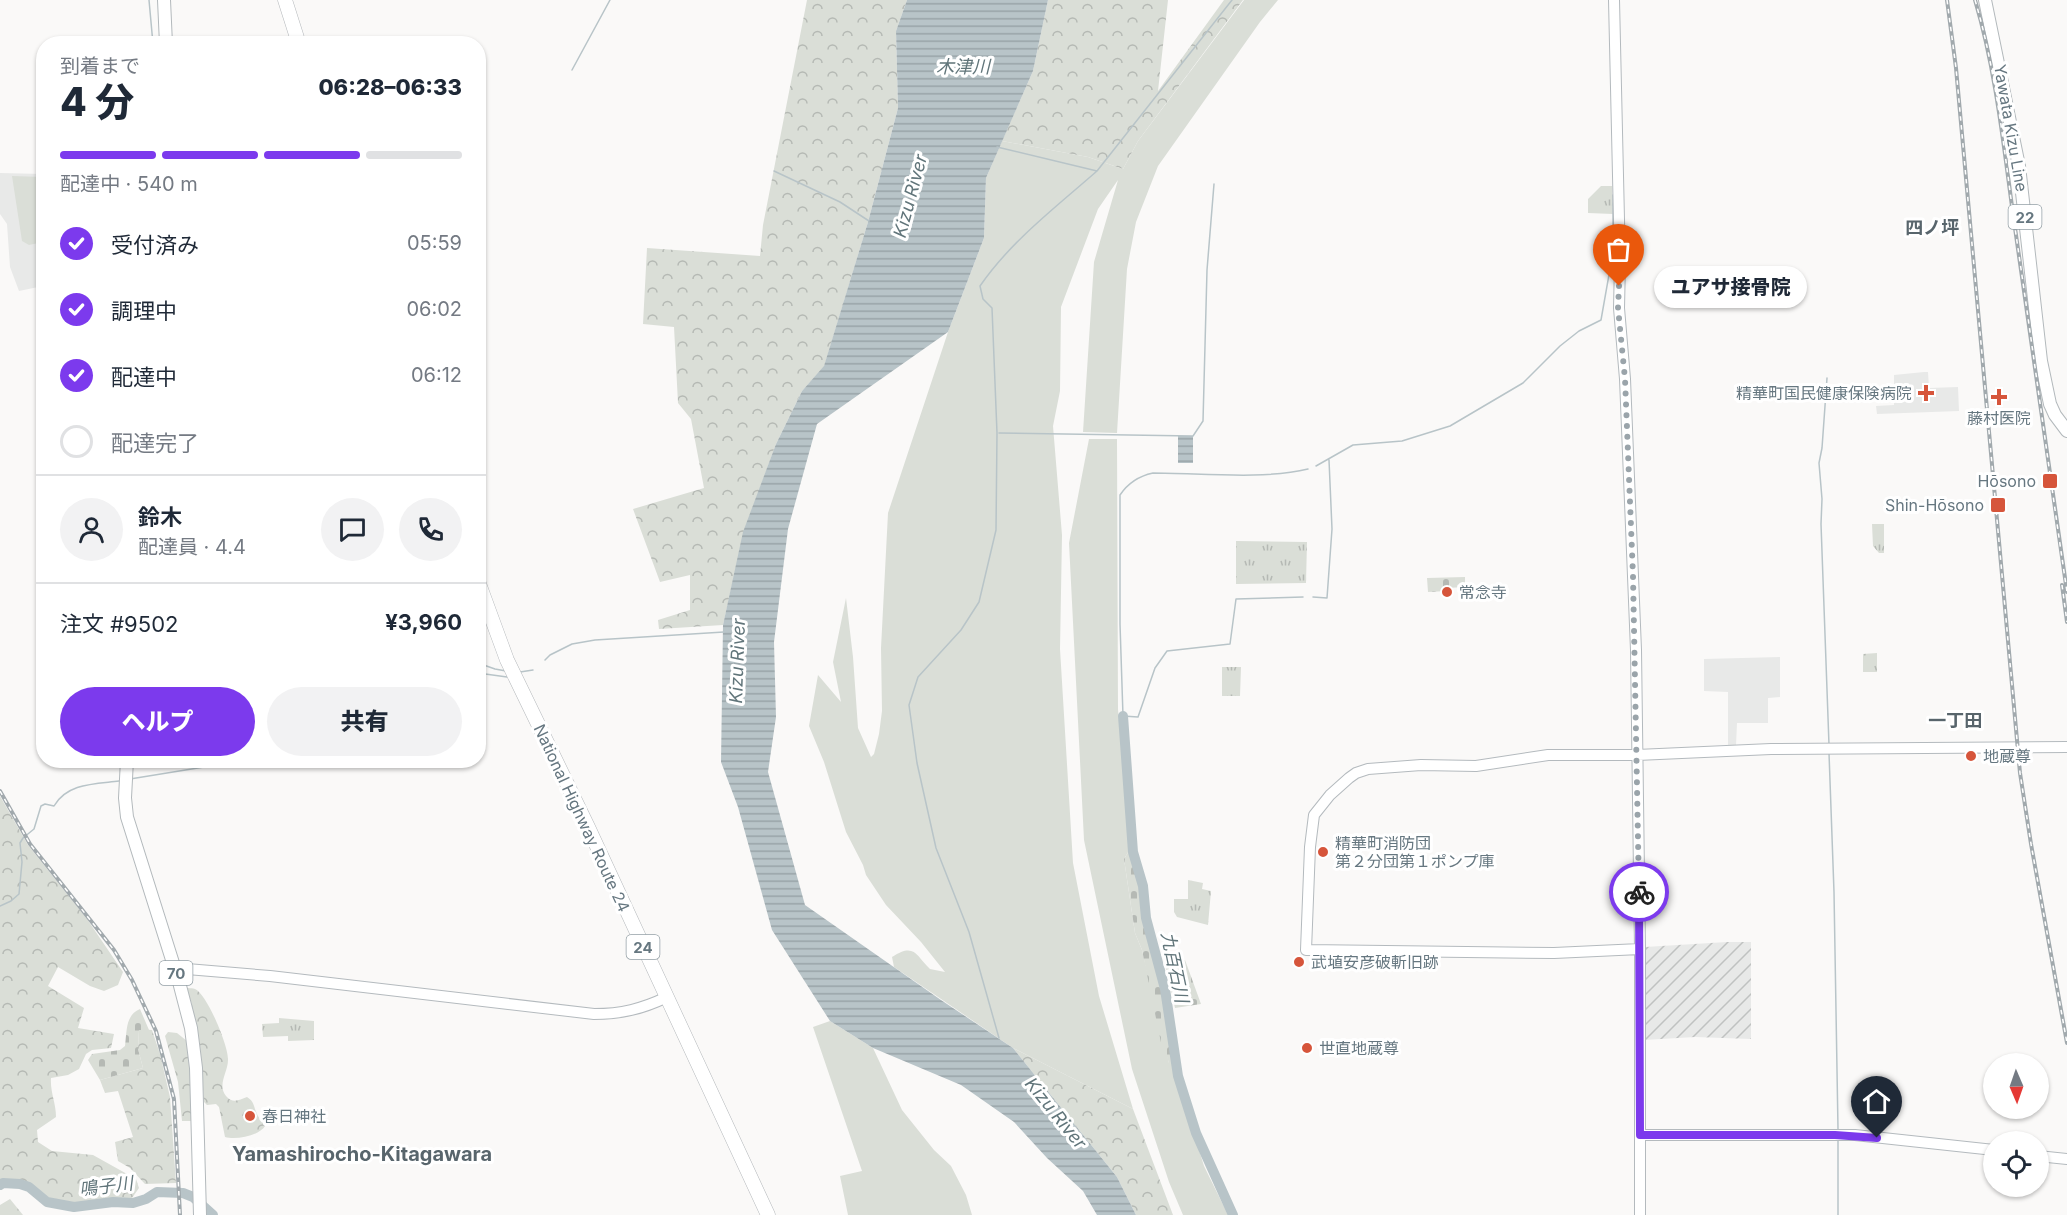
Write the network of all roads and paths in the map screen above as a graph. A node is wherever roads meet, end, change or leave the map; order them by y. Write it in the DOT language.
graph roads {
  1 [pos="164,0"];
  2 [pos="285,0"];
  3 [pos="1614,0"];
  4 [pos="1985,0"];
  5 [pos="166,36"];
  6 [pos="296,36"];
  7 [pos="2067,431"];
  8 [pos="486,604"];
  9 [pos="2067,747"];
  10 [pos="1637,755"];
  11 [pos="127,768"];
  12 [pos="1640,949"];
  13 [pos="175,968"];
  14 [pos="667,997"];
  15 [pos="1640,1135"];
  16 [pos="1983,1149"];
  17 [pos="2049,1157"];
  18 [pos="2067,1159"];
  19 [pos="200,1215"];
  20 [pos="768,1215"];
  21 [pos="1640,1215"];
  1 -- 5 [label="main road"];
  2 -- 6 [label="highway"];
  3 -- 10 [label="street"];
  4 -- 7 [label="main road, Yawata Kizu Line / 22"];
  8 -- 14 [label="highway, National Highway Route 24 / 24"];
  9 -- 10 [label="street"];
  10 -- 12 [label="street"];
  10 -- 12 [label="street"];
  11 -- 13 [label="main road, 70"];
  12 -- 15 [label="street"];
  13 -- 14 [label="street"];
  13 -- 19 [label="main road, 70"];
  14 -- 20 [label="highway, National Highway Route 24 / 24"];
  15 -- 16 [label="street"];
  15 -- 21 [label="street"];
  17 -- 18 [label="street"];
}
